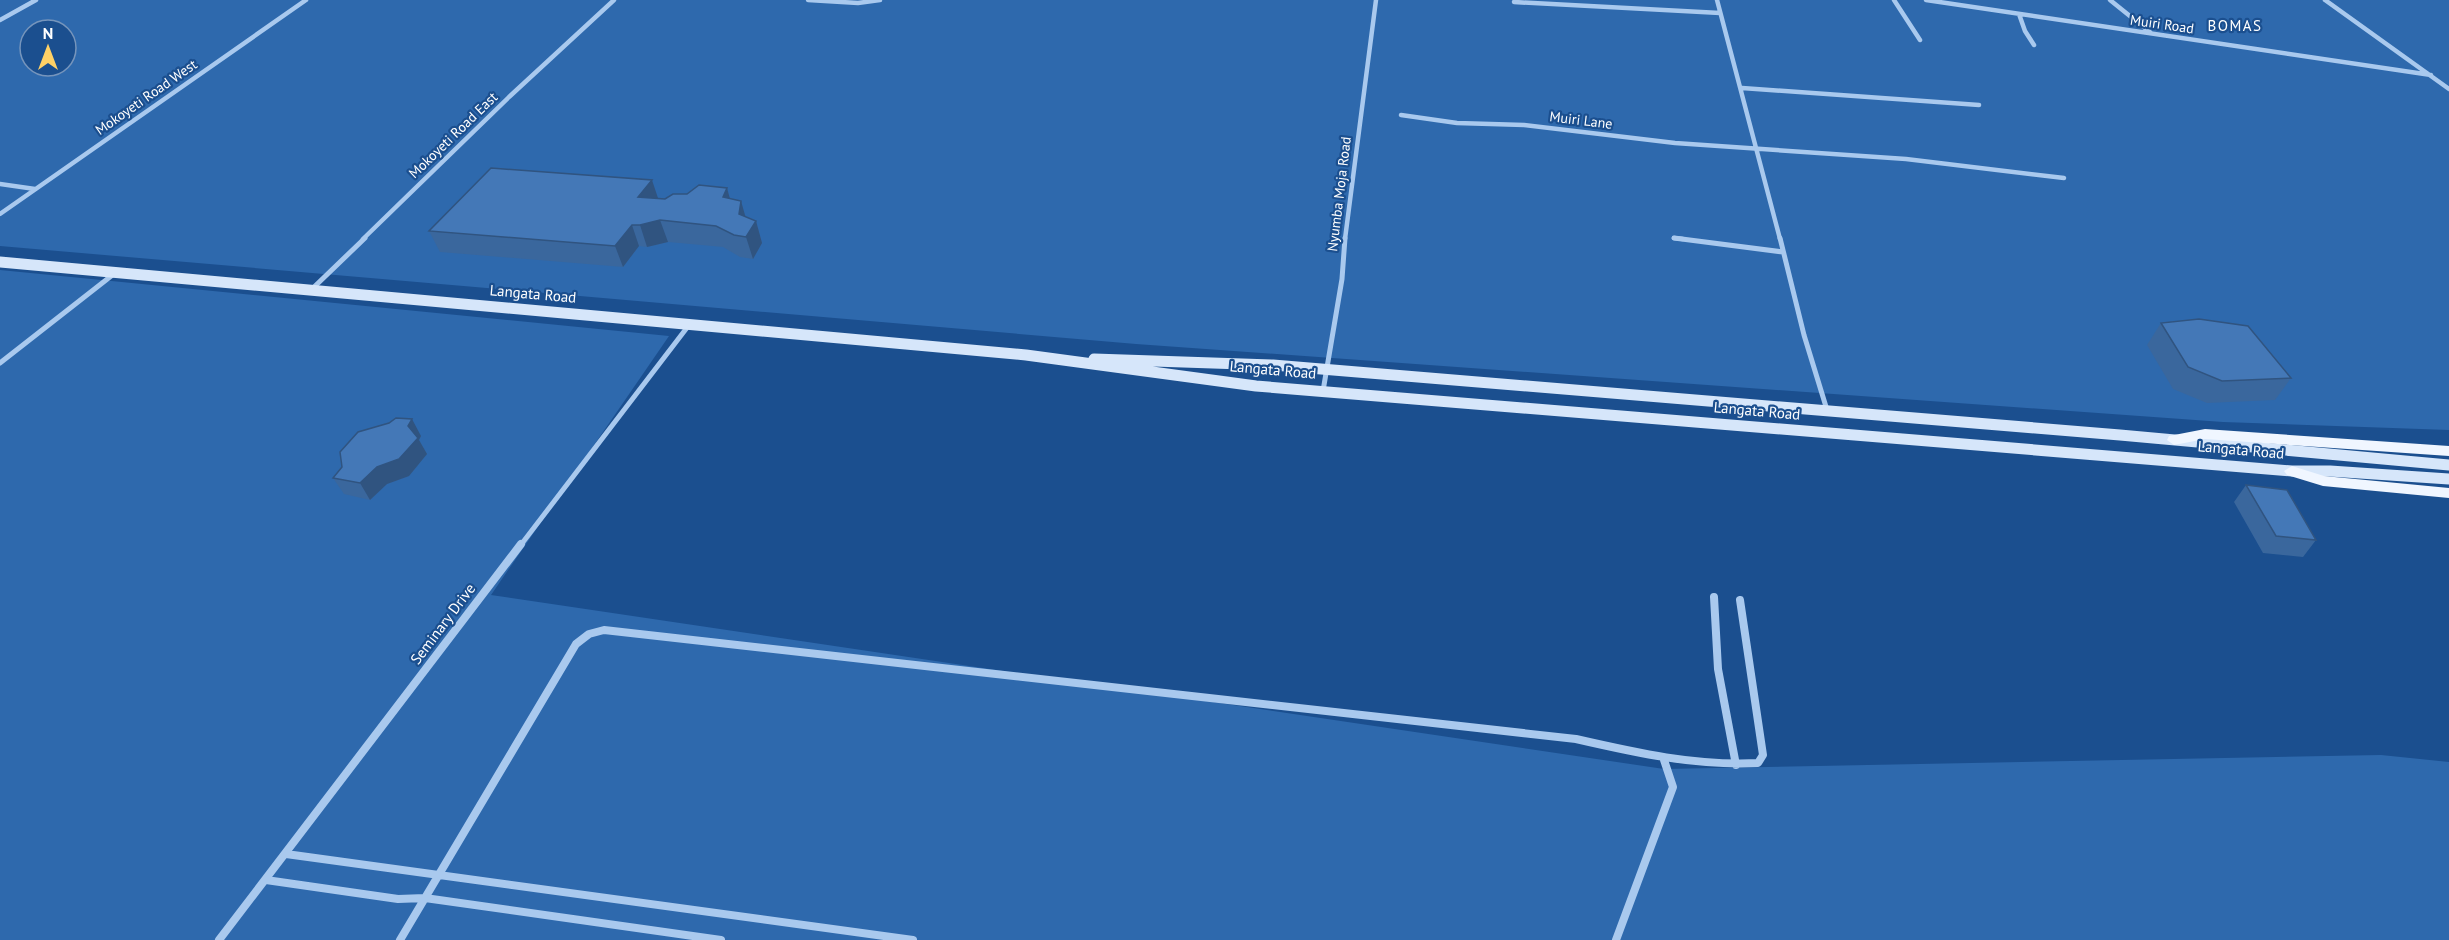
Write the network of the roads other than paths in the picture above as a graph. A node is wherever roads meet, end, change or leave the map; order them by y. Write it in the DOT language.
graph roads {
  1 [pos="36,0"];
  2 [pos="306,0"];
  3 [pos="614,0"];
  4 [pos="808,0"];
  5 [pos="880,0"];
  6 [pos="1376,0"];
  7 [pos="1717,0"];
  8 [pos="1894,0"];
  9 [pos="1926,0"];
  10 [pos="2110,0"];
  11 [pos="2325,0"];
  12 [pos="859,2"];
  13 [pos="1514,2"];
  14 [pos="1720,13"];
  15 [pos="2019,14"];
  16 [pos="0,20"];
  17 [pos="2151,33"];
  18 [pos="1920,40"];
  19 [pos="2034,45"];
  20 [pos="2431,75"];
  21 [pos="1742,87"];
  22 [pos="2449,88"];
  23 [pos="1979,105"];
  24 [pos="1401,115"];
  25 [pos="1758,148"];
  26 [pos="2064,178"];
  27 [pos="0,184"];
  28 [pos="35,189"];
  29 [pos="0,214"];
  30 [pos="1674,238"];
  31 [pos="1783,252"];
  32 [pos="0,262"];
  33 [pos="116,272"];
  34 [pos="312,290"];
  35 [pos="689,325"];
  36 [pos="1063,359"];
  37 [pos="0,363"];
  38 [pos="1326,368"];
  39 [pos="1323,391"];
  40 [pos="1827,410"];
  41 [pos="2174,440"];
  42 [pos="2366,444"];
  43 [pos="2449,446"];
  44 [pos="2449,451"];
  45 [pos="2449,465"];
  46 [pos="2292,471"];
  47 [pos="2449,478"];
  48 [pos="2449,494"];
  49 [pos="1714,597"];
  50 [pos="1740,600"];
  51 [pos="1664,760"];
  52 [pos="1736,765"];
  53 [pos="286,855"];
  54 [pos="440,875"];
  55 [pos="266,880"];
  56 [pos="425,898"];
  57 [pos="219,940"];
  58 [pos="400,940"];
  59 [pos="722,940"];
  60 [pos="913,940"];
  61 [pos="1616,940"];
  1 -- 16 [label="street"];
  2 -- 28 [label="street, Mokoyeti Road West"];
  3 -- 34 [label="street, Mokoyeti Road East"];
  4 -- 12 [label="street"];
  5 -- 12 [label="street"];
  6 -- 38 [label="street, Nyumba Moja Road"];
  7 -- 14 [label="street"];
  8 -- 18 [label="street"];
  9 -- 15 [label="street, Muiri Road"];
  10 -- 17 [label="street"];
  11 -- 20 [label="street"];
  13 -- 14 [label="street"];
  14 -- 21 [label="street"];
  15 -- 17 [label="street, Muiri Road"];
  15 -- 19 [label="street"];
  17 -- 20 [label="street, Muiri Road"];
  20 -- 22 [label="street"];
  21 -- 23 [label="street"];
  21 -- 25 [label="street"];
  24 -- 25 [label="street, Muiri Lane"];
  25 -- 26 [label="street, Muiri Lane"];
  25 -- 31 [label="street"];
  27 -- 28 [label="street"];
  28 -- 29 [label="street, Mokoyeti Road West"];
  30 -- 31 [label="street"];
  31 -- 40 [label="street"];
  32 -- 33 [label="main road, Langata Road"];
  33 -- 34 [label="main road, Langata Road"];
  33 -- 37 [label="street"];
  34 -- 35 [label="main road, Langata Road"];
  35 -- 36 [label="main road, Langata Road"];
  35 -- 53 [label="street, Seminary Drive"];
  36 -- 38 [label="main road, Langata Road"];
  36 -- 39 [label="main road, Langata Road"];
  38 -- 39 [label="street, Nyumba Moja Road"];
  38 -- 40 [label="main road, Langata Road"];
  39 -- 46 [label="main road, Langata Road"];
  40 -- 41 [label="main road, Langata Road"];
  41 -- 42 [label="main road"];
  41 -- 45 [label="main road, Langata Road"];
  42 -- 43 [label="main road"];
  42 -- 44 [label="main road"];
  46 -- 47 [label="main road, Langata Road"];
  46 -- 48 [label="main road"];
  49 -- 52 [label="street"];
  50 -- 52 [label="street"];
  51 -- 52 [label="street"];
  51 -- 54 [label="street"];
  51 -- 61 [label="street"];
  53 -- 54 [label="street"];
  53 -- 55 [label="street, Seminary Drive"];
  54 -- 56 [label="street"];
  54 -- 60 [label="street"];
  55 -- 56 [label="street"];
  55 -- 57 [label="street, Seminary Drive"];
  56 -- 58 [label="street"];
  56 -- 59 [label="street"];
}
